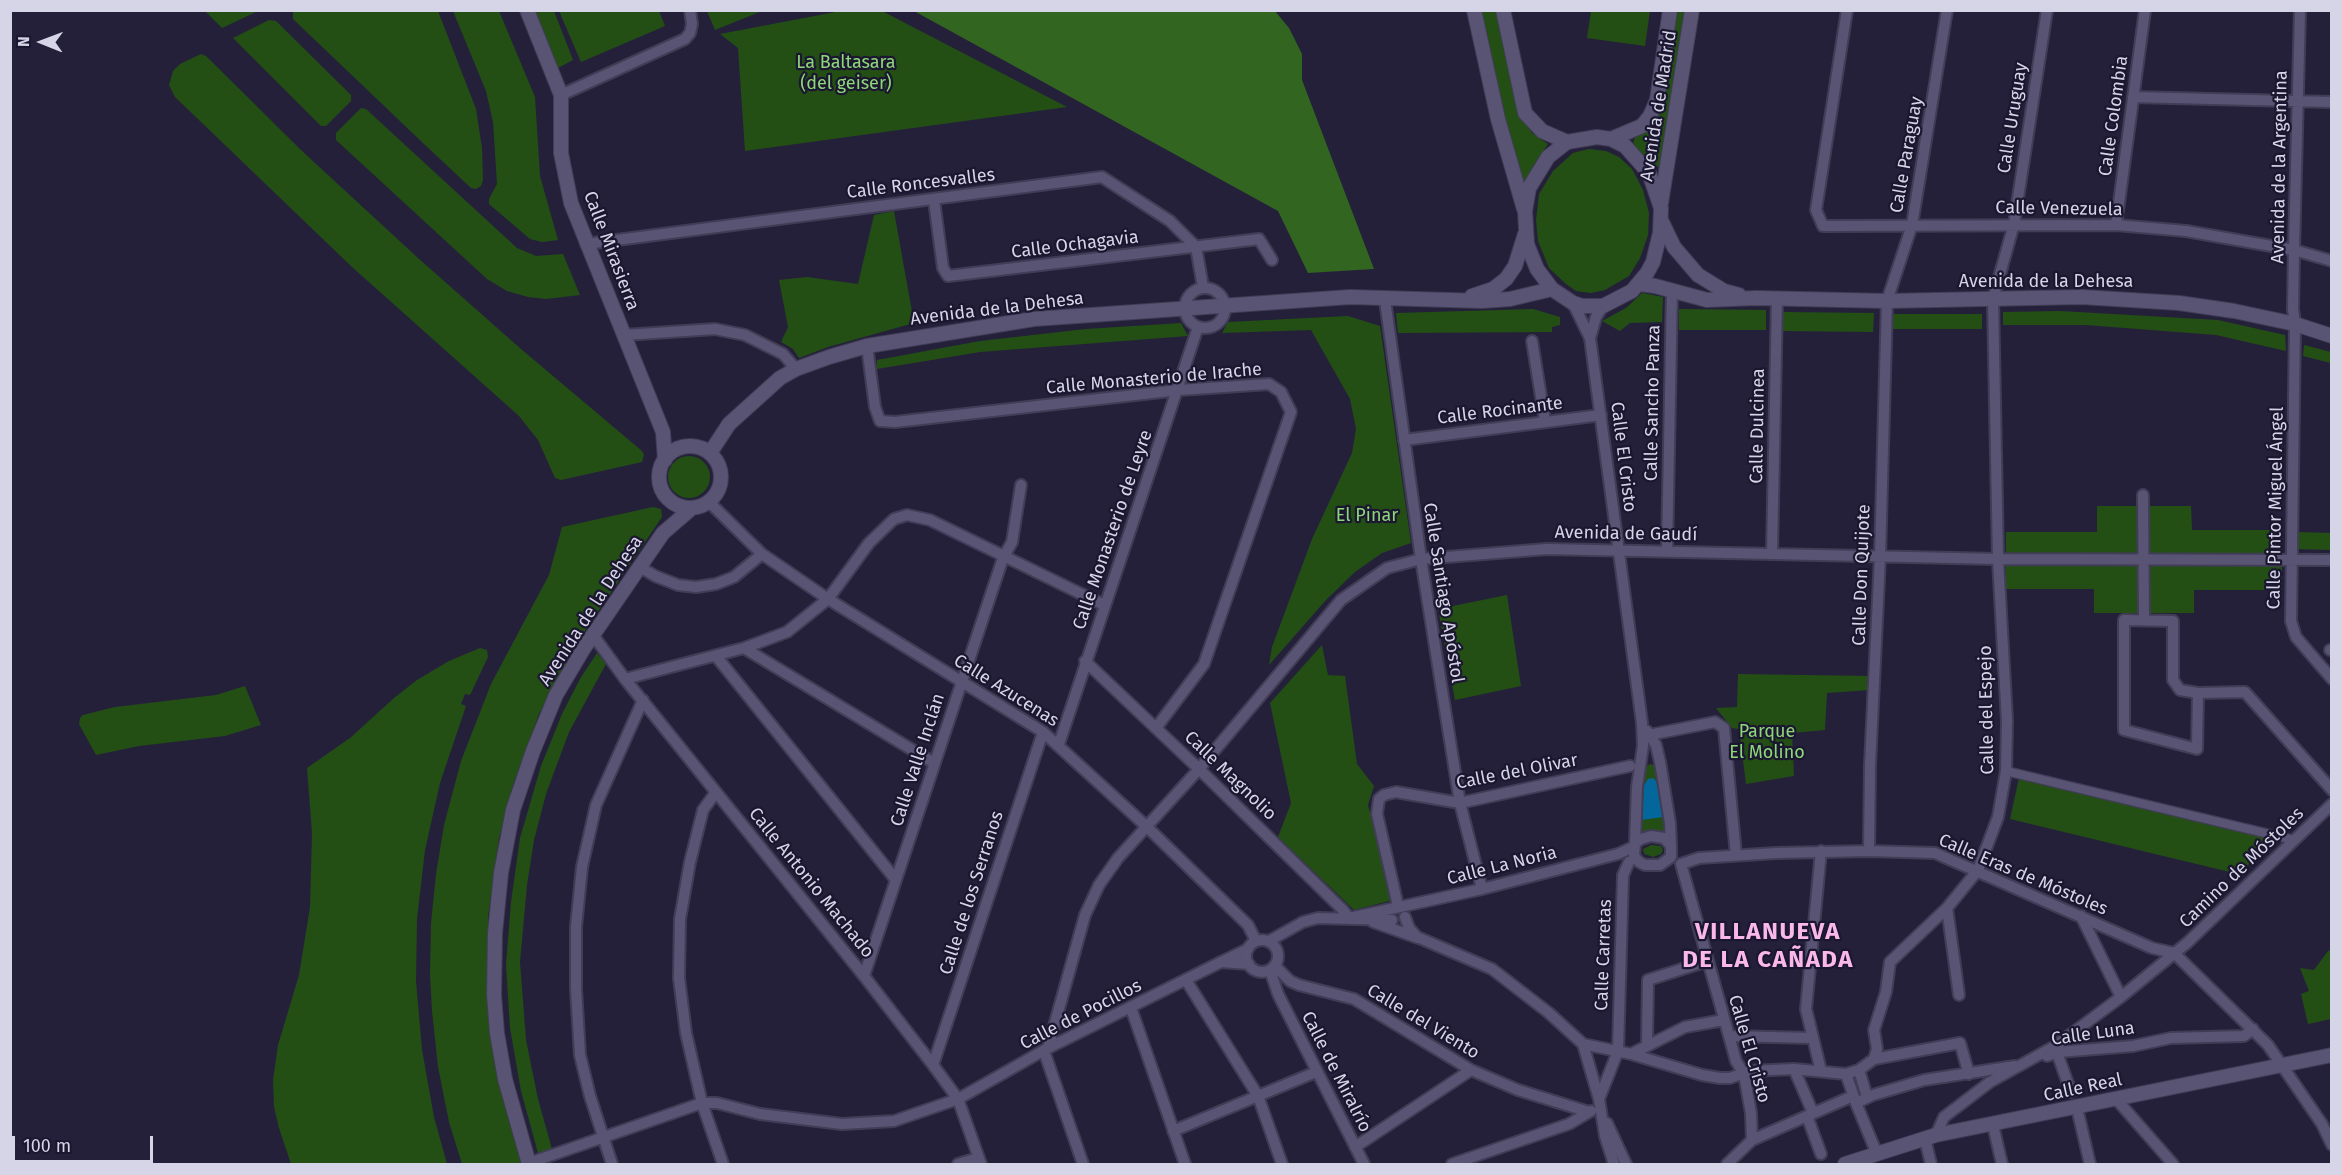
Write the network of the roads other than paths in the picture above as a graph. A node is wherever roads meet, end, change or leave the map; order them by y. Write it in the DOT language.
graph roads {
  1 [pos="527,10"];
  2 [pos="690,10"];
  3 [pos="1474,10"];
  4 [pos="1503,10"];
  5 [pos="1670,10"];
  6 [pos="1692,10"];
  7 [pos="1847,10"];
  8 [pos="1947,10"];
  9 [pos="2047,10"];
  10 [pos="2145,10"];
  11 [pos="2300,10"];
  12 [pos="561,95"];
  13 [pos="2133,97"];
  14 [pos="2297,101"];
  15 [pos="2331,102"];
  16 [pos="1611,139"];
  17 [pos="1567,142"];
  18 [pos="934,200"];
  19 [pos="1525,211"];
  20 [pos="1660,213"];
  21 [pos="2014,224"];
  22 [pos="1912,225"];
  23 [pos="2116,225"];
  24 [pos="1526,232"];
  25 [pos="586,244"];
  26 [pos="1196,247"];
  27 [pos="2294,250"];
  28 [pos="1272,260"];
  29 [pos="2331,261"];
  30 [pos="1639,284"];
  31 [pos="1203,287"];
  32 [pos="1552,289"];
  33 [pos="1672,291"];
  34 [pos="1756,298"];
  35 [pos="1777,299"];
  36 [pos="1993,299"];
  37 [pos="1385,300"];
  38 [pos="1461,300"];
  39 [pos="1887,301"];
  40 [pos="1573,303"];
  41 [pos="1225,305"];
  42 [pos="1603,306"];
  43 [pos="1184,307"];
  44 [pos="2295,324"];
  45 [pos="1198,327"];
  46 [pos="624,335"];
  47 [pos="2331,336"];
  48 [pos="1590,338"];
  49 [pos="1532,341"];
  50 [pos="867,346"];
  51 [pos="796,369"];
  52 [pos="1179,390"];
  53 [pos="1601,415"];
  54 [pos="1545,421"];
  55 [pos="663,432"];
  56 [pos="1404,440"];
  57 [pos="681,447"];
  58 [pos="710,453"];
  59 [pos="665,460"];
  60 [pos="1021,485"];
  61 [pos="2143,495"];
  62 [pos="671,501"];
  63 [pos="709,502"];
  64 [pos="692,508"];
  65 [pos="663,533"];
  66 [pos="1618,551"];
  67 [pos="1667,551"];
  68 [pos="762,554"];
  69 [pos="1772,554"];
  70 [pos="1880,557"];
  71 [pos="1003,558"];
  72 [pos="1421,559"];
  73 [pos="1998,559"];
  74 [pos="2143,560"];
  75 [pos="2291,560"];
  76 [pos="2331,560"];
  77 [pos="640,567"];
  78 [pos="828,600"];
  79 [pos="1104,606"];
  80 [pos="2144,620"];
  81 [pos="593,635"];
  82 [pos="744,648"];
  83 [pos="716,656"];
  84 [pos="1085,661"];
  85 [pos="625,679"];
  86 [pos="2331,679"];
  87 [pos="962,682"];
  88 [pos="2198,693"];
  89 [pos="643,700"];
  90 [pos="1642,723"];
  91 [pos="1156,728"];
  92 [pos="1043,732"];
  93 [pos="1649,735"];
  94 [pos="1059,744"];
  95 [pos="1642,759"];
  96 [pos="1660,762"];
  97 [pos="934,763"];
  98 [pos="1630,766"];
  99 [pos="1199,769"];
  100 [pos="2006,771"];
  101 [pos="1637,787"];
  102 [pos="2331,790"];
  103 [pos="716,792"];
  104 [pos="1460,803"];
  105 [pos="2331,804"];
  106 [pos="1146,826"];
  107 [pos="2294,840"];
  108 [pos="1634,845"];
  109 [pos="1671,851"];
  110 [pos="1821,851"];
  111 [pos="1869,851"];
  112 [pos="1736,855"];
  113 [pos="1699,858"];
  114 [pos="1591,861"];
  115 [pos="1634,862"];
  116 [pos="1680,864"];
  117 [pos="1978,870"];
  118 [pos="896,880"];
  119 [pos="1482,889"];
  120 [pos="1947,908"];
  121 [pos="1398,914"];
  122 [pos="2081,916"];
  123 [pos="1349,918"];
  124 [pos="1365,920"];
  125 [pos="1404,935"];
  126 [pos="1421,939"];
  127 [pos="1256,941"];
  128 [pos="1269,941"];
  129 [pos="1248,949"];
  130 [pos="2174,953"];
  131 [pos="1707,961"];
  132 [pos="1221,962"];
  133 [pos="1249,964"];
  134 [pos="1272,968"];
  135 [pos="864,976"];
  136 [pos="1186,980"];
  137 [pos="1290,981"];
  138 [pos="1278,994"];
  139 [pos="1959,995"];
  140 [pos="2121,997"];
  141 [pos="1131,1008"];
  142 [pos="1724,1020"];
  143 [pos="2253,1029"];
  144 [pos="1729,1036"];
  145 [pos="1812,1038"];
  146 [pos="1583,1044"];
  147 [pos="1647,1045"];
  148 [pos="2056,1049"];
  149 [pos="1046,1050"];
  150 [pos="1618,1051"];
  151 [pos="1631,1054"];
  152 [pos="2331,1056"];
  153 [pos="1874,1059"];
  154 [pos="2026,1064"];
  155 [pos="933,1065"];
  156 [pos="2282,1065"];
  157 [pos="1471,1070"];
  158 [pos="1794,1070"];
  159 [pos="1859,1070"];
  160 [pos="1821,1071"];
  161 [pos="1316,1072"];
  162 [pos="1744,1074"];
  163 [pos="1846,1074"];
  164 [pos="1969,1074"];
  165 [pos="2070,1092"];
  166 [pos="1258,1095"];
  167 [pos="1867,1097"];
  168 [pos="958,1099"];
  169 [pos="1854,1100"];
  170 [pos="2117,1100"];
  171 [pos="702,1103"];
  172 [pos="1558,1104"];
  173 [pos="1600,1104"];
  174 [pos="2077,1108"];
  175 [pos="1589,1112"];
  176 [pos="1810,1114"];
  177 [pos="1569,1124"];
  178 [pos="1993,1125"];
  179 [pos="1173,1131"];
  180 [pos="602,1136"];
  181 [pos="1930,1137"];
  182 [pos="1752,1140"];
  183 [pos="2331,1145"];
  184 [pos="1355,1148"];
  185 [pos="1821,1154"];
  186 [pos="1880,1159"];
  187 [pos="980,1161"];
  188 [pos="529,1164"];
  189 [pos="612,1164"];
  190 [pos="723,1164"];
  191 [pos="958,1164"];
  192 [pos="1083,1164"];
  193 [pos="1185,1164"];
  194 [pos="1282,1164"];
  195 [pos="1364,1164"];
  196 [pos="1452,1164"];
  197 [pos="1614,1164"];
  198 [pos="1626,1164"];
  199 [pos="1727,1164"];
  200 [pos="1845,1164"];
  201 [pos="1930,1164"];
  202 [pos="2002,1164"];
  203 [pos="2090,1164"];
  204 [pos="2173,1164"];
  1 -- 12 [label="street, Calle Mirasierra"];
  2 -- 12 [label="street"];
  3 -- 19 [label="street"];
  4 -- 17 [label="street"];
  5 -- 16 [label="street, Avenida de Madrid"];
  6 -- 20 [label="street, Avenida de Madrid"];
  7 -- 22 [label="street, Calle Venezuela"];
  8 -- 22 [label="street, Calle Paraguay"];
  9 -- 21 [label="street, Calle Uruguay"];
  10 -- 13 [label="street, Calle Colombia"];
  11 -- 14 [label="street, Avenida de la Argentina"];
  12 -- 25 [label="street, Calle Mirasierra"];
  13 -- 14 [label="street"];
  13 -- 23 [label="street, Calle Colombia"];
  14 -- 15 [label="street"];
  14 -- 27 [label="street, Avenida de la Argentina"];
  16 -- 17 [label="street"];
  16 -- 20 [label="street"];
  17 -- 19 [label="street"];
  18 -- 25 [label="street, Calle Roncesvalles"];
  18 -- 26 [label="street, Calle Roncesvalles"];
  18 -- 26 [label="street, Calle Ochagavia"];
  19 -- 24 [label="street"];
  20 -- 30 [label="street"];
  20 -- 34 [label="street, Avenida de la Dehesa"];
  21 -- 22 [label="street, Calle Venezuela"];
  21 -- 23 [label="street, Calle Venezuela"];
  21 -- 36 [label="street, Calle Uruguay"];
  22 -- 39 [label="street, Calle Paraguay"];
  23 -- 27 [label="street, Calle Venezuela"];
  24 -- 32 [label="street"];
  24 -- 38 [label="street, Avenida de la Dehesa"];
  25 -- 46 [label="street, Calle Mirasierra"];
  26 -- 28 [label="street, Calle Ochagavia"];
  26 -- 31 [label="street"];
  27 -- 29 [label="street, Calle Venezuela"];
  27 -- 44 [label="street, Avenida de la Argentina"];
  30 -- 33 [label="street, Avenida de la Dehesa"];
  30 -- 42 [label="street"];
  31 -- 41 [label="street"];
  31 -- 43 [label="street"];
  32 -- 38 [label="street, Avenida de la Dehesa"];
  32 -- 40 [label="street"];
  33 -- 34 [label="street, Avenida de la Dehesa"];
  33 -- 67 [label="street, Calle Sancho Panza"];
  34 -- 35 [label="street, Avenida de la Dehesa"];
  35 -- 39 [label="street, Avenida de la Dehesa"];
  35 -- 69 [label="street, Calle Dulcinea"];
  36 -- 39 [label="street, Avenida de la Dehesa"];
  36 -- 44 [label="street, Avenida de la Dehesa"];
  36 -- 73 [label="street, Calle del Espejo"];
  37 -- 38 [label="street, Avenida de la Dehesa"];
  37 -- 41 [label="street, Avenida de la Dehesa"];
  37 -- 56 [label="street, Calle Santiago Apóstol"];
  39 -- 70 [label="street, Calle Don Quijote"];
  40 -- 42 [label="street"];
  40 -- 48 [label="street, Calle El Cristo"];
  41 -- 43 [label="street, Avenida de la Dehesa"];
  41 -- 45 [label="street"];
  42 -- 48 [label="street, Calle El Cristo"];
  43 -- 45 [label="street"];
  43 -- 50 [label="street, Avenida de la Dehesa"];
  44 -- 47 [label="street, Avenida de la Dehesa"];
  44 -- 75 [label="street, Calle Pintor Miguel Ángel"];
  45 -- 52 [label="street, Calle Monasterio de Leyre"];
  46 -- 51 [label="street"];
  46 -- 55 [label="street, Calle Mirasierra"];
  48 -- 53 [label="street, Calle El Cristo"];
  49 -- 54 [label="street"];
  50 -- 51 [label="street, Avenida de la Dehesa"];
  50 -- 52 [label="street, Calle Monasterio de Irache"];
  51 -- 58 [label="street, Avenida de la Dehesa"];
  52 -- 79 [label="street, Calle Monasterio de Leyre"];
  52 -- 91 [label="street, Calle Monasterio de Irache"];
  53 -- 54 [label="street, Calle Rocinante"];
  53 -- 66 [label="street, Calle El Cristo"];
  54 -- 56 [label="street, Calle Rocinante"];
  55 -- 57 [label="street, Calle Mirasierra"];
  55 -- 59 [label="street, Calle Mirasierra"];
  56 -- 72 [label="street, Calle Santiago Apóstol"];
  57 -- 58 [label="street"];
  57 -- 59 [label="street"];
  58 -- 63 [label="street"];
  59 -- 62 [label="street"];
  60 -- 71 [label="street, Calle Valle Inclán"];
  61 -- 74 [label="street"];
  62 -- 64 [label="street"];
  62 -- 65 [label="street, Avenida de la Dehesa"];
  63 -- 64 [label="street"];
  63 -- 68 [label="street, Calle Azucenas"];
  64 -- 65 [label="street, Avenida de la Dehesa"];
  65 -- 77 [label="street, Avenida de la Dehesa"];
  66 -- 67 [label="street, Avenida de Gaudí"];
  66 -- 72 [label="street, Avenida de Gaudí"];
  66 -- 90 [label="street, Calle El Cristo"];
  67 -- 69 [label="street, Avenida de Gaudí"];
  68 -- 77 [label="street"];
  68 -- 78 [label="street, Calle Azucenas"];
  69 -- 70 [label="street, Avenida de Gaudí"];
  70 -- 73 [label="street, Avenida de Gaudí"];
  70 -- 111 [label="street, Calle Don Quijote"];
  71 -- 78 [label="street"];
  71 -- 79 [label="street"];
  71 -- 87 [label="street, Calle Valle Inclán"];
  72 -- 99 [label="street, Avenida de Gaudí"];
  72 -- 104 [label="street, Calle Santiago Apóstol"];
  73 -- 74 [label="street, Avenida de Gaudí"];
  73 -- 100 [label="street, Calle del Espejo"];
  74 -- 75 [label="street, Avenida de Gaudí"];
  74 -- 80 [label="street"];
  75 -- 76 [label="street, Avenida de Gaudí"];
  75 -- 86 [label="street, Calle Pintor Miguel Ángel"];
  77 -- 81 [label="street, Avenida de la Dehesa"];
  78 -- 82 [label="street"];
  78 -- 87 [label="street, Calle Azucenas"];
  79 -- 84 [label="street, Calle Monasterio de Leyre"];
  80 -- 88 [label="street"];
  80 -- 88 [label="street"];
  81 -- 85 [label="street, Calle Antonio Machado"];
  81 -- 188 [label="street, Avenida de la Dehesa"];
  82 -- 83 [label="street"];
  82 -- 97 [label="street"];
  83 -- 85 [label="street"];
  83 -- 118 [label="street"];
  84 -- 91 [label="street, Calle Magnolio"];
  84 -- 94 [label="street, Calle Monasterio de Leyre"];
  85 -- 89 [label="street, Calle Antonio Machado"];
  87 -- 92 [label="street, Calle Azucenas"];
  87 -- 97 [label="street, Calle Valle Inclán"];
  88 -- 102 [label="street"];
  89 -- 103 [label="street, Calle Antonio Machado"];
  89 -- 180 [label="street"];
  90 -- 93 [label="street, Calle El Cristo"];
  90 -- 95 [label="street, Calle El Cristo"];
  91 -- 99 [label="street, Calle Magnolio"];
  92 -- 94 [label="street, Calle Azucenas"];
  92 -- 155 [label="street, Calle de los Serranos"];
  93 -- 96 [label="street, Calle El Cristo"];
  93 -- 112 [label="street"];
  94 -- 106 [label="street, Calle Azucenas"];
  95 -- 96 [label="street"];
  95 -- 98 [label="street, Calle del Olivar"];
  95 -- 101 [label="street, Calle El Cristo"];
  96 -- 109 [label="street, Calle El Cristo"];
  97 -- 118 [label="street, Calle Valle Inclán"];
  98 -- 101 [label="street"];
  98 -- 104 [label="street, Calle del Olivar"];
  99 -- 106 [label="street, Avenida de Gaudí"];
  99 -- 123 [label="street, Calle Magnolio"];
  100 -- 107 [label="street"];
  100 -- 117 [label="street, Calle del Espejo"];
  101 -- 108 [label="street, Calle El Cristo"];
  103 -- 135 [label="street, Calle Antonio Machado"];
  103 -- 171 [label="street"];
  104 -- 119 [label="street, Calle Santiago Apóstol"];
  104 -- 121 [label="street, Calle del Olivar"];
  105 -- 107 [label="street, Camino de Móstoles"];
  106 -- 127 [label="street, Calle Azucenas"];
  106 -- 149 [label="street, Avenida de Gaudí"];
  107 -- 130 [label="street, Camino de Móstoles"];
  108 -- 109 [label="street"];
  108 -- 114 [label="street, Calle La Noria"];
  108 -- 115 [label="street"];
  109 -- 113 [label="street, Calle Eras de Móstoles"];
  109 -- 115 [label="street"];
  109 -- 116 [label="street"];
  110 -- 111 [label="street, Calle Eras de Móstoles"];
  110 -- 112 [label="street, Calle Eras de Móstoles"];
  110 -- 145 [label="street"];
  111 -- 117 [label="street, Calle Eras de Móstoles"];
  112 -- 113 [label="street, Calle Eras de Móstoles"];
  113 -- 116 [label="street, Calle Eras de Móstoles"];
  114 -- 115 [label="street, Calle La Noria"];
  114 -- 119 [label="street, Calle La Noria"];
  115 -- 150 [label="street, Calle Carretas"];
  116 -- 131 [label="street, Calle El Cristo"];
  117 -- 120 [label="street, Calle del Espejo"];
  117 -- 122 [label="street, Calle Eras de Móstoles"];
  118 -- 135 [label="street, Calle Valle Inclán"];
  119 -- 121 [label="street, Calle La Noria"];
  120 -- 139 [label="street"];
  120 -- 153 [label="street, Calle del Espejo"];
  121 -- 123 [label="street"];
  121 -- 124 [label="street"];
  121 -- 125 [label="street"];
  121 -- 126 [label="street"];
  122 -- 130 [label="street, Calle Eras de Móstoles"];
  122 -- 140 [label="street"];
  123 -- 124 [label="street"];
  123 -- 128 [label="street"];
  124 -- 125 [label="street"];
  125 -- 126 [label="street"];
  126 -- 146 [label="street"];
  127 -- 128 [label="street"];
  127 -- 129 [label="street"];
  128 -- 134 [label="street"];
  129 -- 132 [label="street, Calle de Pocillos"];
  129 -- 133 [label="street"];
  130 -- 140 [label="street, Camino de Móstoles"];
  130 -- 143 [label="street, Calle Eras de Móstoles"];
  131 -- 142 [label="street, Calle El Cristo"];
  131 -- 147 [label="street"];
  132 -- 133 [label="street"];
  132 -- 136 [label="street, Calle de Pocillos"];
  133 -- 134 [label="street"];
  134 -- 137 [label="street, Calle del Viento"];
  134 -- 138 [label="street, Calle de Miralrío"];
  135 -- 155 [label="street, Calle Antonio Machado"];
  136 -- 141 [label="street, Calle de Pocillos"];
  136 -- 166 [label="street"];
  137 -- 138 [label="street"];
  137 -- 157 [label="street, Calle del Viento"];
  138 -- 161 [label="street, Calle de Miralrío"];
  140 -- 148 [label="street, Camino de Móstoles"];
  141 -- 149 [label="street, Calle de Pocillos"];
  141 -- 179 [label="street"];
  142 -- 144 [label="street, Calle El Cristo"];
  142 -- 147 [label="street"];
  143 -- 148 [label="street, Calle Luna"];
  143 -- 156 [label="street, Calle Eras de Móstoles"];
  144 -- 145 [label="street"];
  144 -- 162 [label="street, Calle El Cristo"];
  145 -- 160 [label="street"];
  146 -- 150 [label="street"];
  146 -- 173 [label="street"];
  147 -- 151 [label="street"];
  148 -- 154 [label="street, Calle Luna"];
  148 -- 165 [label="street"];
  149 -- 168 [label="street, Calle de Pocillos"];
  149 -- 192 [label="street"];
  150 -- 151 [label="street"];
  150 -- 173 [label="street, Calle Carretas"];
  151 -- 162 [label="street"];
  152 -- 156 [label="street, Calle Real"];
  153 -- 159 [label="street"];
  153 -- 164 [label="street"];
  154 -- 164 [label="street, Calle Luna"];
  154 -- 181 [label="street"];
  155 -- 168 [label="street, Calle Antonio Machado"];
  156 -- 170 [label="street, Calle Real"];
  156 -- 183 [label="street, Calle Eras de Móstoles"];
  157 -- 172 [label="street, Calle del Viento"];
  157 -- 184 [label="street"];
  158 -- 160 [label="street"];
  158 -- 162 [label="street"];
  158 -- 176 [label="street"];
  159 -- 163 [label="street"];
  159 -- 167 [label="street"];
  160 -- 163 [label="street"];
  161 -- 166 [label="street"];
  161 -- 184 [label="street, Calle de Miralrío"];
  162 -- 182 [label="street, Calle El Cristo"];
  163 -- 169 [label="street"];
  164 -- 167 [label="street, Calle Luna"];
  166 -- 179 [label="street"];
  166 -- 194 [label="street"];
  167 -- 169 [label="street, Calle Luna"];
  168 -- 171 [label="street, Calle de Pocillos"];
  168 -- 187 [label="street, Calle Antonio Machado"];
  169 -- 176 [label="street, Calle Luna"];
  169 -- 186 [label="street"];
  170 -- 174 [label="street, Calle Real"];
  170 -- 204 [label="street"];
  171 -- 180 [label="street"];
  171 -- 190 [label="street"];
  172 -- 175 [label="street, Calle del Viento"];
  172 -- 177 [label="street"];
  173 -- 175 [label="street"];
  173 -- 197 [label="street"];
  173 -- 198 [label="street"];
  174 -- 178 [label="street, Calle Real"];
  174 -- 203 [label="street"];
  175 -- 177 [label="street"];
  176 -- 182 [label="street, Calle Luna"];
  176 -- 185 [label="street"];
  177 -- 196 [label="street"];
  178 -- 181 [label="street, Calle Real"];
  178 -- 202 [label="street"];
  179 -- 193 [label="street"];
  180 -- 188 [label="street"];
  180 -- 189 [label="street"];
  181 -- 186 [label="street, Calle Real"];
  181 -- 201 [label="street"];
  182 -- 199 [label="street"];
  184 -- 195 [label="street, Calle de Miralrío"];
  186 -- 200 [label="street, Calle Real"];
  187 -- 191 [label="street"];
}
